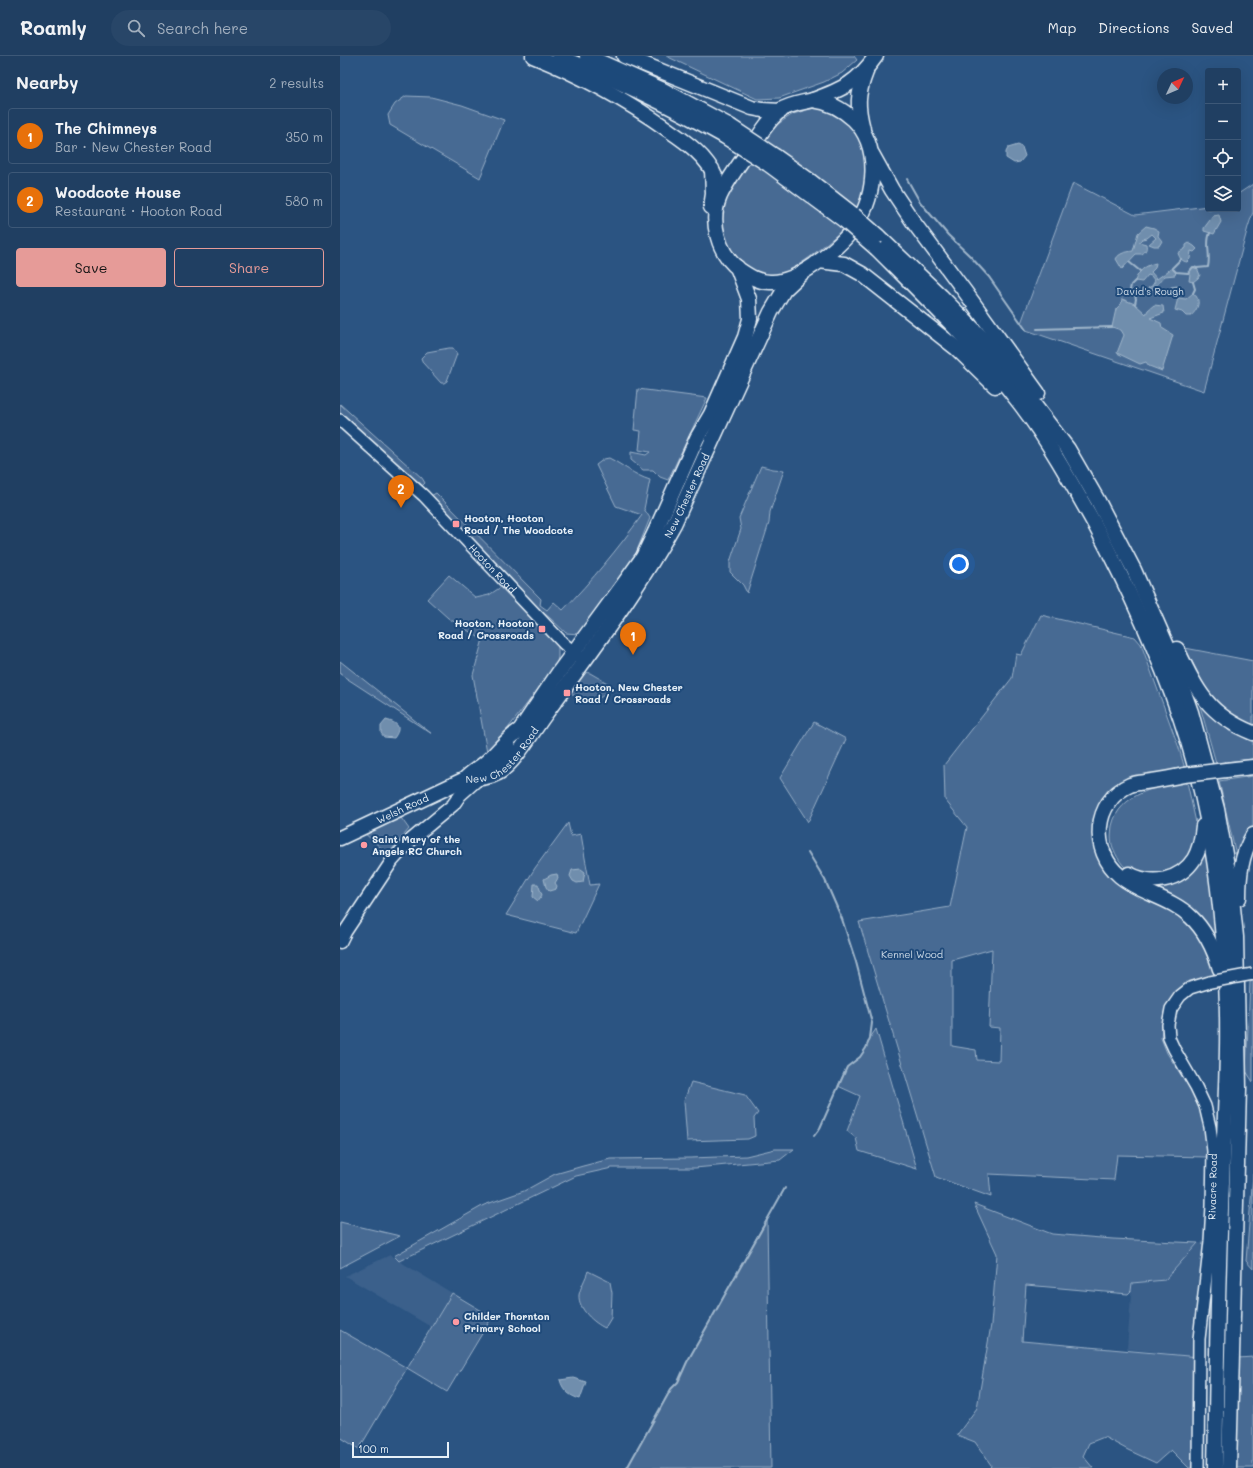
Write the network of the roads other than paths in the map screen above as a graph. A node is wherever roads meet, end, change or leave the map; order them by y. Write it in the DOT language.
graph roads {
  1 [pos="533,56"];
  2 [pos="557,56"];
  3 [pos="587,56"];
  4 [pos="624,56"];
  5 [pos="876,56"];
  6 [pos="868,68"];
  7 [pos="813,100"];
  8 [pos="781,111"];
  9 [pos="727,131"];
  10 [pos="863,131"];
  11 [pos="872,154"];
  12 [pos="712,169"];
  13 [pos="720,198"];
  14 [pos="877,242"];
  15 [pos="819,261"];
  16 [pos="737,267"];
  17 [pos="801,274"];
  18 [pos="340,420"];
  19 [pos="1041,432"];
  20 [pos="697,438"];
  21 [pos="1068,450"];
  22 [pos="1134,570"];
  23 [pos="579,656"];
  24 [pos="520,730"];
  25 [pos="1253,733"];
  26 [pos="1253,767"];
  27 [pos="498,773"];
  28 [pos="480,778"];
  29 [pos="1144,782"];
  30 [pos="462,784"];
  31 [pos="453,805"];
  32 [pos="1204,810"];
  33 [pos="1253,836"];
  34 [pos="340,838"];
  35 [pos="1236,937"];
  36 [pos="340,942"];
  37 [pos="1253,974"];
  38 [pos="1227,992"];
  39 [pos="1198,1468"];
  40 [pos="1215,1468"];
  41 [pos="1229,1468"];
  1 -- 12 [label="highway"];
  2 -- 9 [label="highway"];
  3 -- 9 [label="highway"];
  4 -- 8 [label="highway"];
  5 -- 6 [label="highway"];
  6 -- 7 [label="highway"];
  6 -- 10 [label="highway"];
  7 -- 8 [label="highway"];
  7 -- 10 [label="highway"];
  8 -- 13 [label="highway"];
  9 -- 14 [label="highway, bridge"];
  10 -- 11 [label="highway"];
  11 -- 15 [label="highway"];
  11 -- 21 [label="highway"];
  12 -- 13 [label="highway"];
  12 -- 20 [label="highway"];
  13 -- 16 [label="highway"];
  14 -- 19 [label="highway"];
  14 -- 21 [label="highway"];
  15 -- 17 [label="highway"];
  15 -- 19 [label="highway"];
  16 -- 17 [label="highway"];
  16 -- 20 [label="highway, New Chester Road"];
  17 -- 23 [label="highway, New Chester Road"];
  18 -- 23 [label="main road, Hooton Road"];
  19 -- 32 [label="highway"];
  20 -- 23 [label="highway, New Chester Road"];
  21 -- 22 [label="highway"];
  22 -- 25 [label="highway"];
  22 -- 35 [label="highway"];
  23 -- 24 [label="highway, New Chester Road"];
  23 -- 27 [label="highway, New Chester Road"];
  24 -- 28 [label="main road"];
  24 -- 30 [label="highway, New Chester Road"];
  26 -- 29 [label="highway, bridge"];
  27 -- 28 [label="highway, New Chester Road"];
  27 -- 31 [label="main road"];
  28 -- 30 [label="highway, New Chester Road"];
  29 -- 32 [label="highway"];
  29 -- 38 [label="highway"];
  30 -- 31 [label="main road"];
  30 -- 34 [label="highway, Welsh Road"];
  31 -- 36 [label="main road"];
  32 -- 38 [label="highway"];
  33 -- 35 [label="highway"];
  35 -- 41 [label="highway"];
  37 -- 39 [label="main road, Rivacre Road, bridge"];
  38 -- 40 [label="highway"];
}
